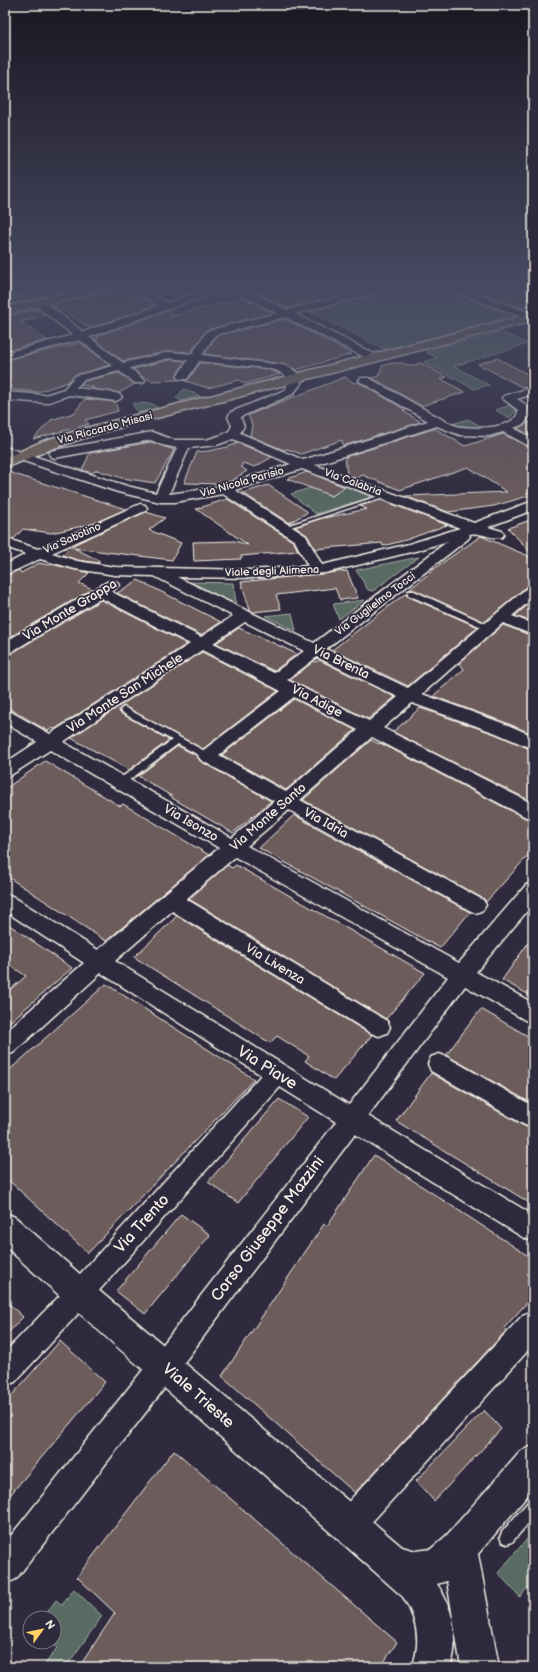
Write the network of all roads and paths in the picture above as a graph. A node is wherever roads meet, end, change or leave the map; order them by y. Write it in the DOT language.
graph roads {
  1 [pos="126,366"];
  2 [pos="190,366"];
  3 [pos="272,366"];
  4 [pos="343,366"];
  5 [pos="122,367"];
  6 [pos="183,377"];
  7 [pos="296,378"];
  8 [pos="365,380"];
  9 [pos="139,381"];
  10 [pos="533,390"];
  11 [pos="68,391"];
  12 [pos="5,396"];
  13 [pos="116,397"];
  14 [pos="438,422"];
  15 [pos="505,428"];
  16 [pos="233,435"];
  17 [pos="533,444"];
  18 [pos="184,445"];
  19 [pos="5,447"];
  20 [pos="56,448"];
  21 [pos="5,451"];
  22 [pos="21,455"];
  23 [pos="5,464"];
  24 [pos="304,465"];
  25 [pos="65,470"];
  26 [pos="225,489"];
  27 [pos="387,495"];
  28 [pos="160,498"];
  29 [pos="533,506"];
  30 [pos="140,508"];
  31 [pos="283,528"];
  32 [pos="474,528"];
  33 [pos="497,534"];
  34 [pos="5,542"];
  35 [pos="38,554"];
  36 [pos="317,569"];
  37 [pos="135,570"];
  38 [pos="5,571"];
  39 [pos="153,571"];
  40 [pos="533,590"];
  41 [pos="101,592"];
  42 [pos="411,593"];
  43 [pos="245,615"];
  44 [pos="495,622"];
  45 [pos="533,630"];
  46 [pos="201,643"];
  47 [pos="5,649"];
  48 [pos="315,649"];
  49 [pos="276,680"];
  50 [pos="294,689"];
  51 [pos="410,696"];
  52 [pos="124,710"];
  53 [pos="5,716"];
  54 [pos="371,729"];
  55 [pos="178,740"];
  56 [pos="50,741"];
  57 [pos="533,743"];
  58 [pos="207,756"];
  59 [pos="5,771"];
  60 [pos="121,782"];
  61 [pos="286,801"];
  62 [pos="533,812"];
  63 [pos="233,847"];
  64 [pos="533,890"];
  65 [pos="171,900"];
  66 [pos="5,901"];
  67 [pos="476,905"];
  68 [pos="99,962"];
  69 [pos="462,975"];
  70 [pos="533,1014"];
  71 [pos="379,1027"];
  72 [pos="5,1046"];
  73 [pos="439,1064"];
  74 [pos="277,1074"];
  75 [pos="533,1118"];
  76 [pos="352,1120"];
  77 [pos="5,1227"];
  78 [pos="533,1229"];
  79 [pos="78,1294"];
  80 [pos="533,1325"];
  81 [pos="164,1366"];
  82 [pos="5,1372"];
  83 [pos="533,1463"];
  84 [pos="533,1507"];
  85 [pos="349,1524"];
  86 [pos="507,1537"];
  87 [pos="459,1549"];
  88 [pos="393,1563"];
  89 [pos="5,1568"];
  90 [pos="431,1667"];
  91 [pos="480,1667"];
  1 -- 5 [label="street"];
  2 -- 6 [label="street"];
  3 -- 7 [label="street"];
  4 -- 7 [label="main road, Via Riccardo Misasi"];
  5 -- 9 [label="street"];
  5 -- 11 [label="street"];
  7 -- 16 [label="street"];
  7 -- 20 [label="main road, Via Riccardo Misasi"];
  8 -- 14 [label="street"];
  10 -- 15 [label="street"];
  11 -- 12 [label="street"];
  11 -- 13 [label="street"];
  14 -- 15 [label="street"];
  14 -- 24 [label="street, Via Nicola Parisio"];
  15 -- 17 [label="street"];
  16 -- 18 [label="street"];
  16 -- 24 [label="street, Via Calabria"];
  18 -- 20 [label="street"];
  18 -- 28 [label="street"];
  19 -- 20 [label="street"];
  20 -- 22 [label="main road, Via Riccardo Misasi"];
  20 -- 25 [label="street"];
  21 -- 22 [label="street, Via Nicola Parisio"];
  22 -- 23 [label="main road, Via Riccardo Misasi"];
  22 -- 25 [label="street, Via Nicola Parisio"];
  24 -- 26 [label="street, Via Nicola Parisio"];
  24 -- 27 [label="street, Via Calabria"];
  25 -- 28 [label="street, Via Nicola Parisio"];
  26 -- 28 [label="street, Via Nicola Parisio"];
  26 -- 31 [label="street"];
  27 -- 31 [label="lane"];
  27 -- 32 [label="street, Via Calabria"];
  29 -- 32 [label="street, Viale degli Alimena"];
  30 -- 35 [label="street, Via Sabotino"];
  31 -- 36 [label="street"];
  32 -- 33 [label="street, Via Calabria"];
  32 -- 36 [label="street, Viale degli Alimena"];
  32 -- 48 [label="street, Via Guglielmo Tocci"];
  34 -- 35 [label="street, Viale degli Alimena"];
  35 -- 37 [label="street, Viale degli Alimena"];
  35 -- 38 [label="street, Via Sabotino"];
  36 -- 39 [label="street, Viale degli Alimena"];
  37 -- 39 [label="street, Viale degli Alimena"];
  37 -- 41 [label="street, Via Monte Grappa"];
  39 -- 43 [label="street, Via Brenta"];
  40 -- 44 [label="street, Via Monte Santo"];
  41 -- 46 [label="street, Via Adige"];
  41 -- 47 [label="street, Via Monte Grappa"];
  42 -- 44 [label="lane"];
  43 -- 46 [label="street, Via Monte San Michele"];
  43 -- 48 [label="street, Via Brenta"];
  44 -- 45 [label="street"];
  44 -- 51 [label="street, Via Monte Santo"];
  46 -- 49 [label="street, Via Adige"];
  46 -- 56 [label="street, Via Monte San Michele"];
  48 -- 49 [label="street, Via Guglielmo Tocci"];
  48 -- 51 [label="street, Via Brenta"];
  49 -- 50 [label="street, Via Adige"];
  50 -- 54 [label="street, Via Adige"];
  50 -- 58 [label="street"];
  51 -- 54 [label="street, Via Monte Santo"];
  51 -- 57 [label="street, Via Brenta"];
  52 -- 55 [label="lane, Via Idria"];
  53 -- 56 [label="street, Via Isonzo"];
  54 -- 61 [label="street, Via Monte Santo"];
  54 -- 62 [label="street, Via Adige"];
  55 -- 58 [label="lane, Via Idria"];
  55 -- 60 [label="lane"];
  56 -- 59 [label="street, Via Monte San Michele"];
  56 -- 60 [label="street, Via Isonzo"];
  58 -- 61 [label="street, Via Idria"];
  60 -- 63 [label="street, Via Isonzo"];
  61 -- 63 [label="street, Via Monte Santo"];
  61 -- 67 [label="street, Via Idria"];
  63 -- 65 [label="street, Via Monte Santo"];
  63 -- 69 [label="street, Via Isonzo"];
  64 -- 69 [label="street, Corso Giuseppe Mazzini"];
  65 -- 68 [label="street, Via Monte Santo"];
  65 -- 71 [label="street, Via Livenza"];
  66 -- 68 [label="street, Via Piave"];
  68 -- 72 [label="street, Via Monte Santo"];
  68 -- 74 [label="street, Via Piave"];
  69 -- 70 [label="street, Via Isonzo"];
  69 -- 76 [label="street, Corso Giuseppe Mazzini"];
  73 -- 75 [label="street"];
  74 -- 76 [label="street, Via Piave"];
  74 -- 79 [label="street, Via Trento"];
  76 -- 78 [label="street, Via Piave"];
  76 -- 81 [label="street, Corso Giuseppe Mazzini"];
  77 -- 79 [label="street, Viale Trieste"];
  79 -- 81 [label="street, Viale Trieste"];
  79 -- 82 [label="street, Via Trento"];
  80 -- 85 [label="street"];
  81 -- 85 [label="street, Viale Trieste"];
  81 -- 89 [label="street, Corso Giuseppe Mazzini"];
  83 -- 87 [label="street"];
  84 -- 86 [label="lane"];
  85 -- 88 [label="street, Viale Trieste"];
  87 -- 88 [label="street"];
  87 -- 91 [label="street"];
  88 -- 90 [label="street, Viale Trieste"];
}
